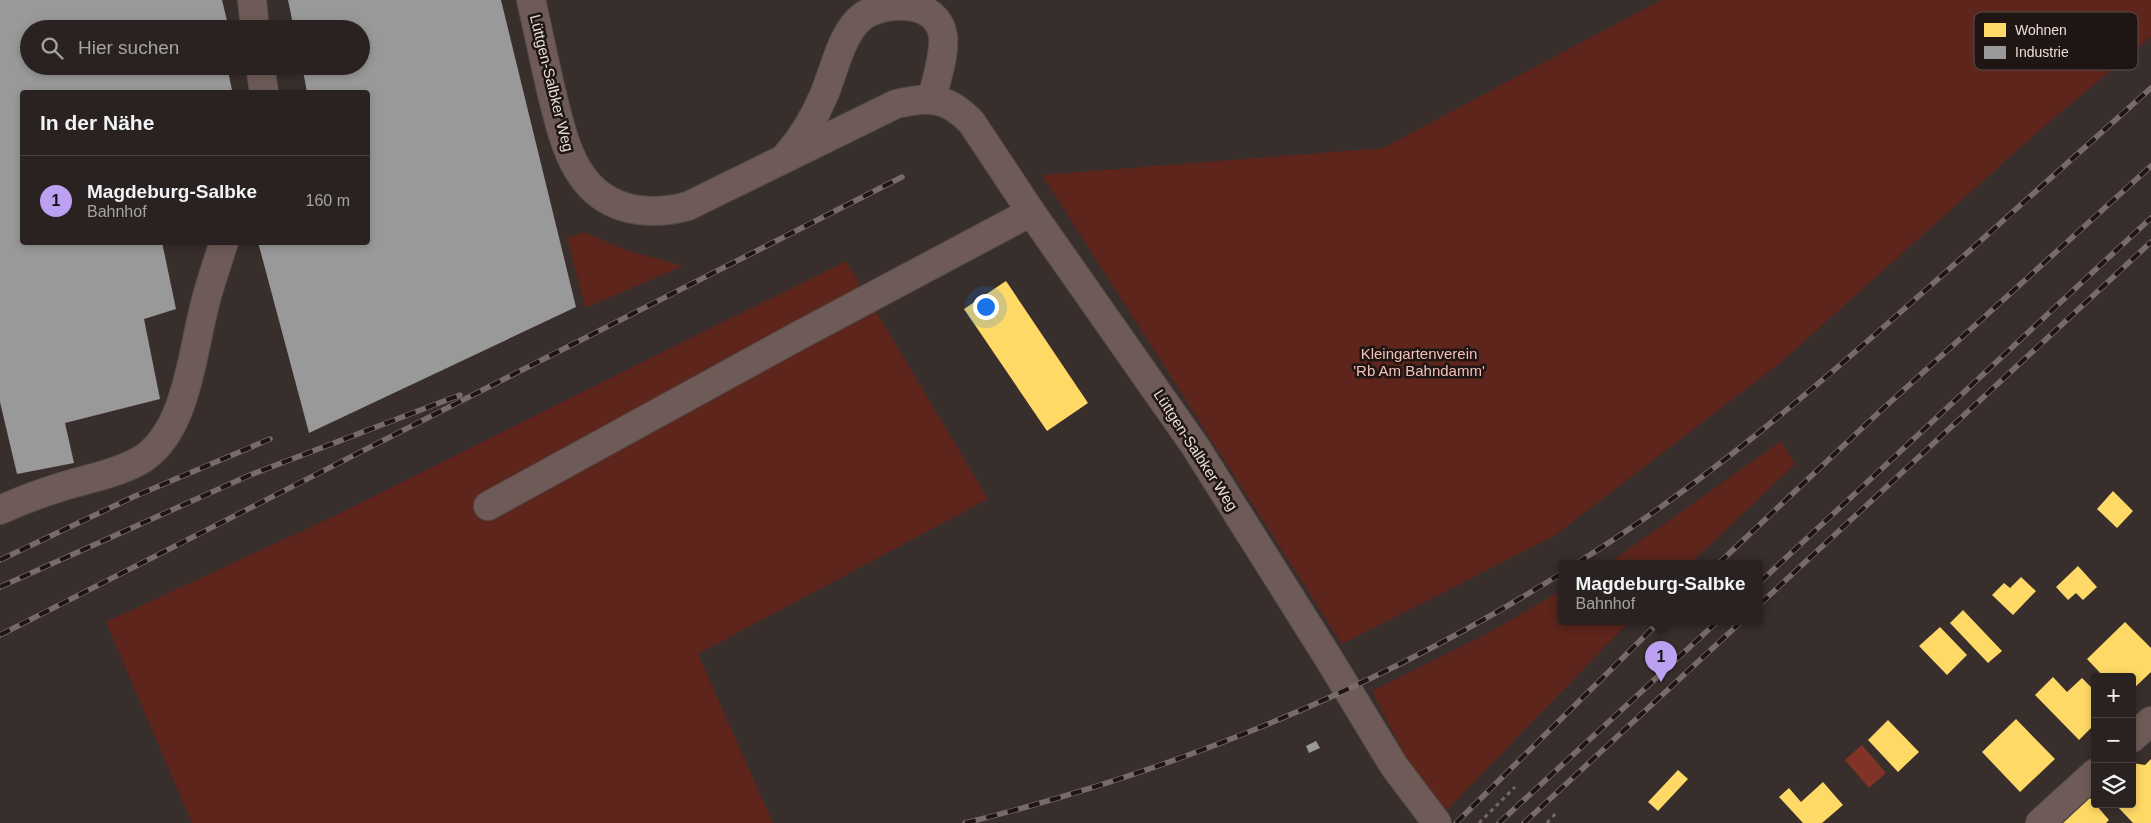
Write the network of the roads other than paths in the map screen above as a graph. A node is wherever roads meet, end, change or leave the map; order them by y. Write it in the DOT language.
graph roads {
  1 [pos="252,0"];
  2 [pos="531,0"];
  3 [pos="254,20"];
  4 [pos="261,75"];
  5 [pos="264,90"];
  6 [pos="932,99"];
  7 [pos="785,157"];
  8 [pos="1031,212"];
  9 [pos="223,245"];
  10 [pos="488,506"];
  11 [pos="0,510"];
  12 [pos="2091,777"];
  13 [pos="1431,816"];
  14 [pos="2040,823"];
  1 -- 3 [label="street"];
  2 -- 7 [label="street, Lüttgen-Salbker Weg"];
  4 -- 5 [label="street"];
  6 -- 7 [label="street, Lüttgen-Salbker Weg"];
  6 -- 7 [label="street, Lüttgen-Salbker Weg"];
  6 -- 8 [label="street, Lüttgen-Salbker Weg"];
  8 -- 10 [label="street"];
  8 -- 13 [label="street, Lüttgen-Salbker Weg"];
  9 -- 11 [label="street"];
  12 -- 14 [label="street"];
}
